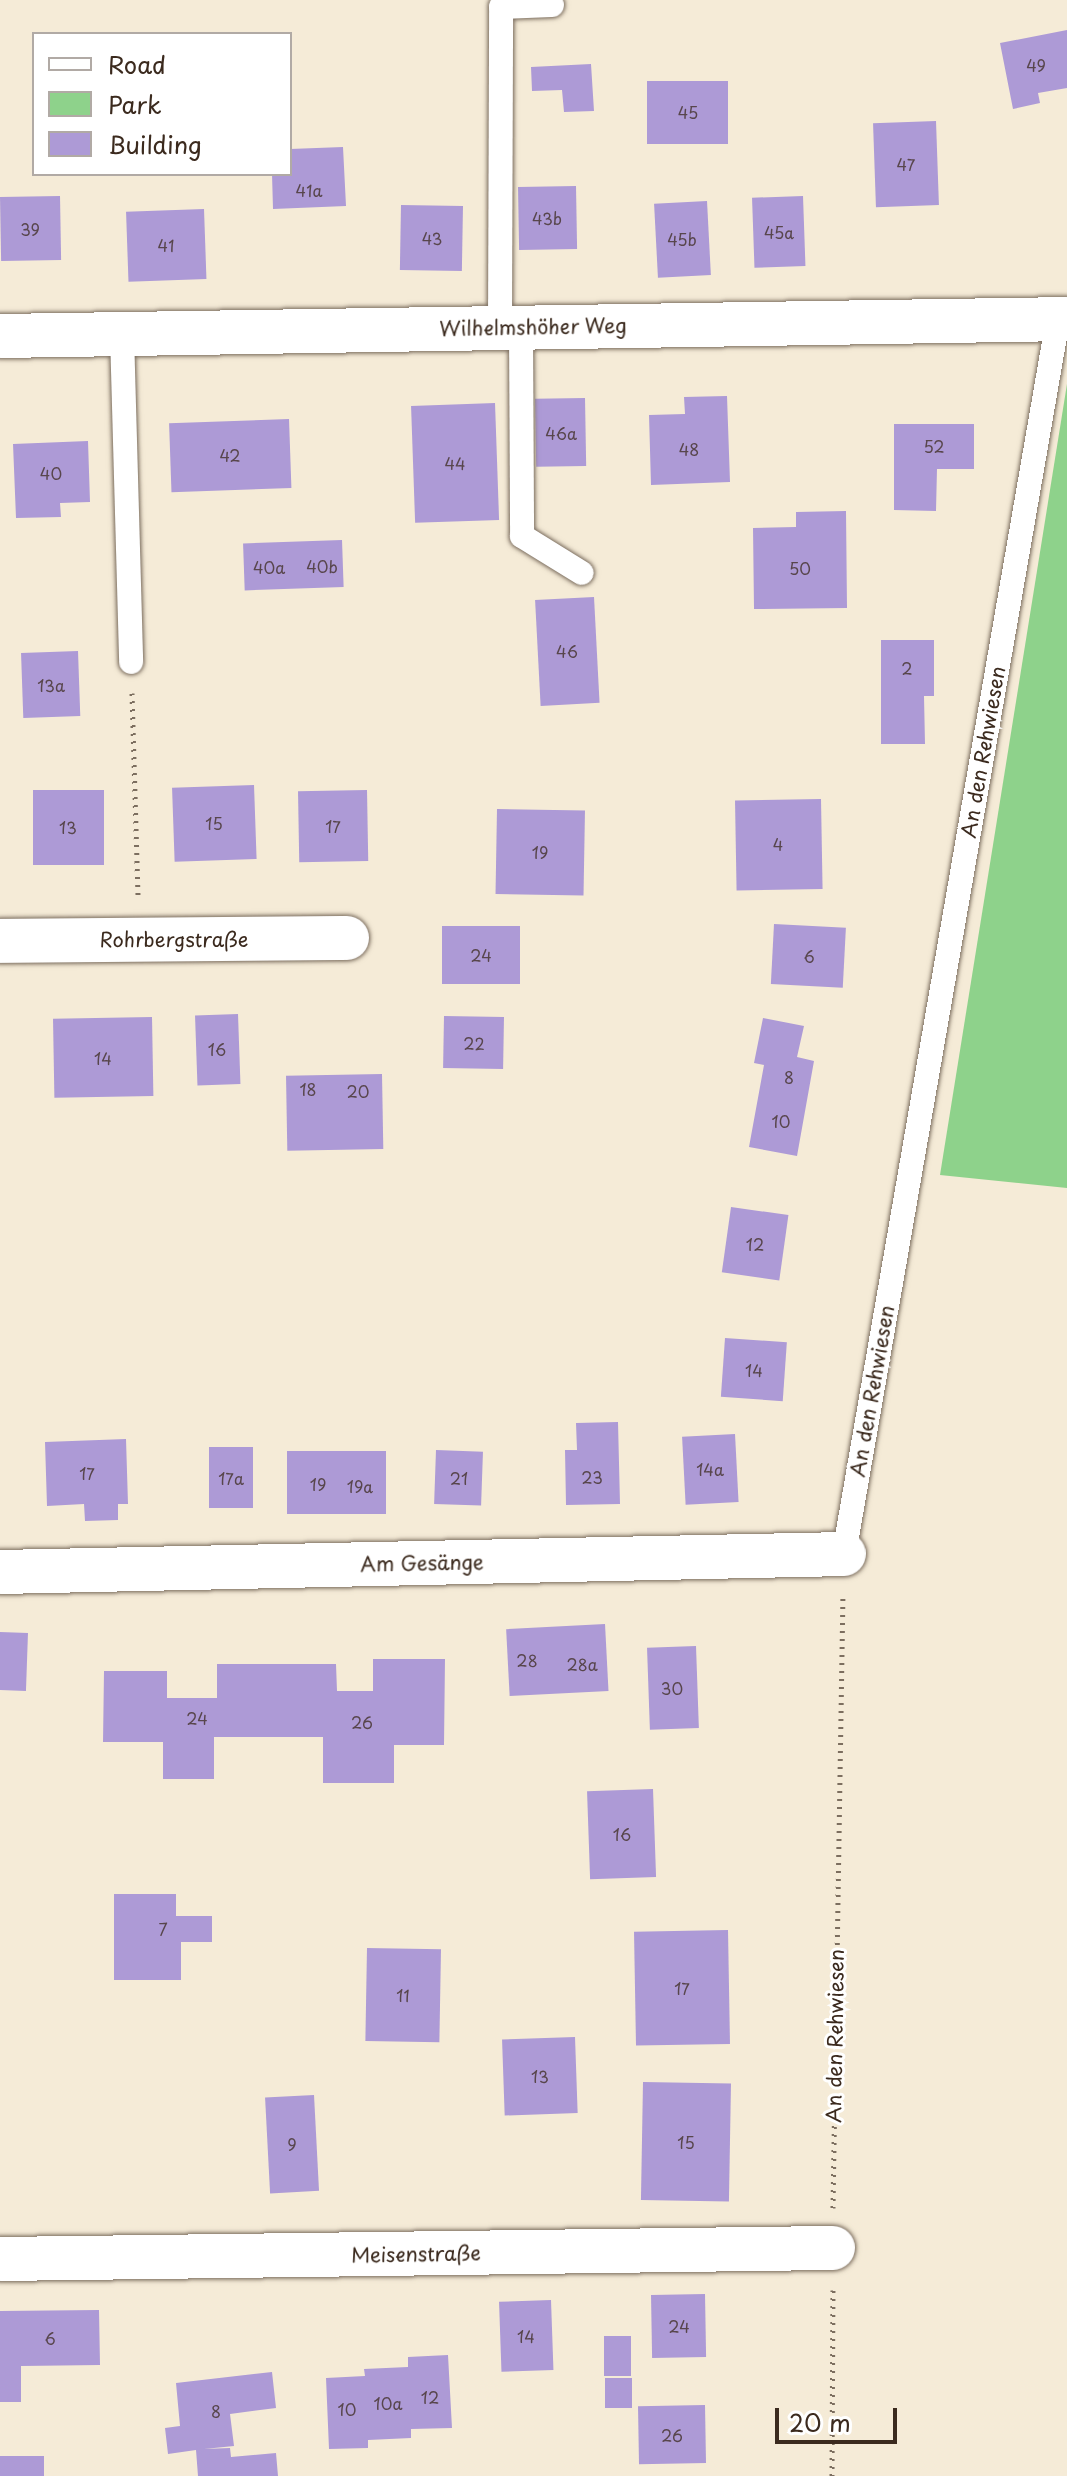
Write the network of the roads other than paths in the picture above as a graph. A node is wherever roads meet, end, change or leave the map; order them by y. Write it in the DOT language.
graph roads {
  1 [pos="552,5"];
  2 [pos="1062,319"];
  3 [pos="511,327"];
  4 [pos="122,334"];
  5 [pos="0,336"];
  6 [pos="582,573"];
  7 [pos="131,662"];
  8 [pos="347,938"];
  9 [pos="0,941"];
  10 [pos="844,1554"];
  11 [pos="0,1572"];
  12 [pos="833,2248"];
  13 [pos="0,2259"];
  1 -- 3 [label="lane"];
  2 -- 3 [label="street, Wilhelmshöher Weg"];
  2 -- 10 [label="lane, An den Rehwiesen"];
  3 -- 4 [label="street, Wilhelmshöher Weg"];
  3 -- 6 [label="lane"];
  4 -- 5 [label="street, Wilhelmshöher Weg"];
  4 -- 7 [label="lane"];
  8 -- 9 [label="street, Rohrbergstraße"];
  10 -- 11 [label="street, Am Gesänge"];
  12 -- 13 [label="street, Meisenstraße"];
}
